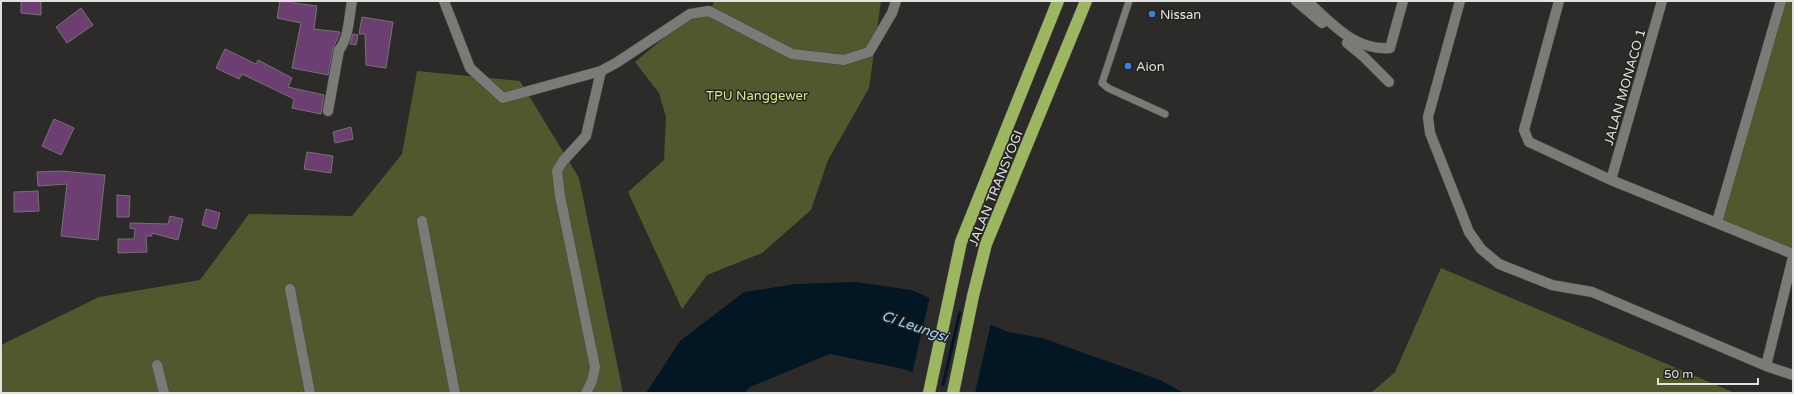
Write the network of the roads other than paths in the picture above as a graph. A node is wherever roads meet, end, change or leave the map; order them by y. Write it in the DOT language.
graph roads {
  1 [pos="352,1"];
  2 [pos="444,1"];
  3 [pos="896,1"];
  4 [pos="1058,1"];
  5 [pos="1086,1"];
  6 [pos="1129,1"];
  7 [pos="1296,1"];
  8 [pos="1307,1"];
  9 [pos="1404,1"];
  10 [pos="1460,1"];
  11 [pos="1559,1"];
  12 [pos="1662,1"];
  13 [pos="1781,1"];
  14 [pos="601,71"];
  15 [pos="1389,82"];
  16 [pos="328,111"];
  17 [pos="1165,114"];
  18 [pos="1611,180"];
  19 [pos="422,221"];
  20 [pos="1716,222"];
  21 [pos="1793,256"];
  22 [pos="290,289"];
  23 [pos="157,365"];
  24 [pos="1766,366"];
  25 [pos="1793,375"];
  26 [pos="164,393"];
  27 [pos="310,393"];
  28 [pos="455,393"];
  29 [pos="586,393"];
  30 [pos="929,393"];
  31 [pos="953,393"];
  1 -- 16 [label="street"];
  2 -- 14 [label="street"];
  3 -- 14 [label="street"];
  4 -- 30 [label="highway, JALAN TRANSYOGI"];
  5 -- 31 [label="highway, JALAN TRANSYOGI"];
  6 -- 17 [label="lane"];
  7 -- 15 [label="street"];
  8 -- 9 [label="street"];
  10 -- 24 [label="street"];
  11 -- 18 [label="street"];
  12 -- 18 [label="street, JALAN MONACO 1"];
  13 -- 20 [label="street"];
  14 -- 29 [label="street"];
  18 -- 20 [label="street"];
  19 -- 28 [label="street"];
  20 -- 21 [label="street"];
  21 -- 24 [label="street"];
  22 -- 27 [label="street"];
  23 -- 26 [label="street"];
  24 -- 25 [label="street"];
}
